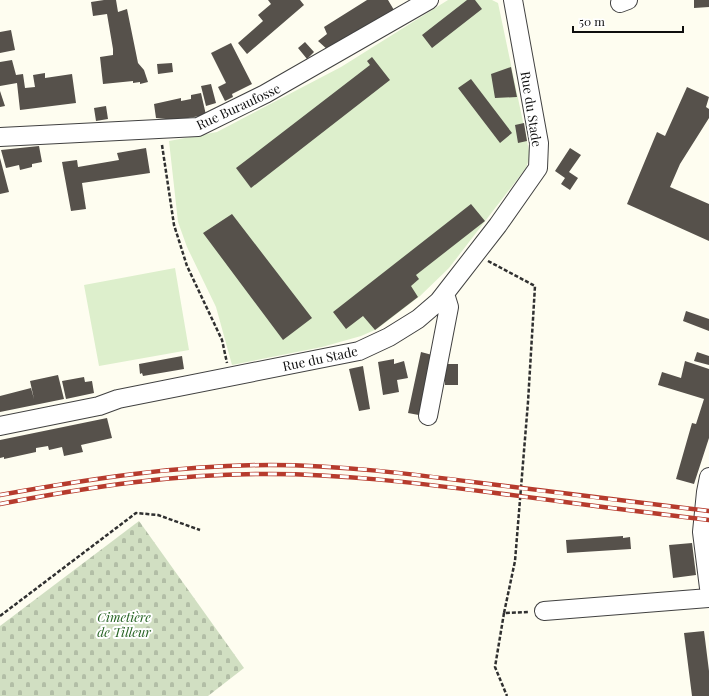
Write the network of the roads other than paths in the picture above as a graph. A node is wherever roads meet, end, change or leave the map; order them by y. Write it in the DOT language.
graph roads {
  1 [pos="429,0"];
  2 [pos="513,0"];
  3 [pos="0,137"];
  4 [pos="445,294"];
  5 [pos="428,416"];
  6 [pos="0,426"];
  7 [pos="709,477"];
  8 [pos="709,588"];
  9 [pos="709,598"];
  10 [pos="544,611"];
  1 -- 3 [label="street, Rue Buraufosse"];
  2 -- 4 [label="street, Rue du Stade"];
  4 -- 5 [label="street"];
  4 -- 6 [label="street, Rue du Stade"];
  7 -- 8 [label="street"];
  9 -- 10 [label="street"];
}
